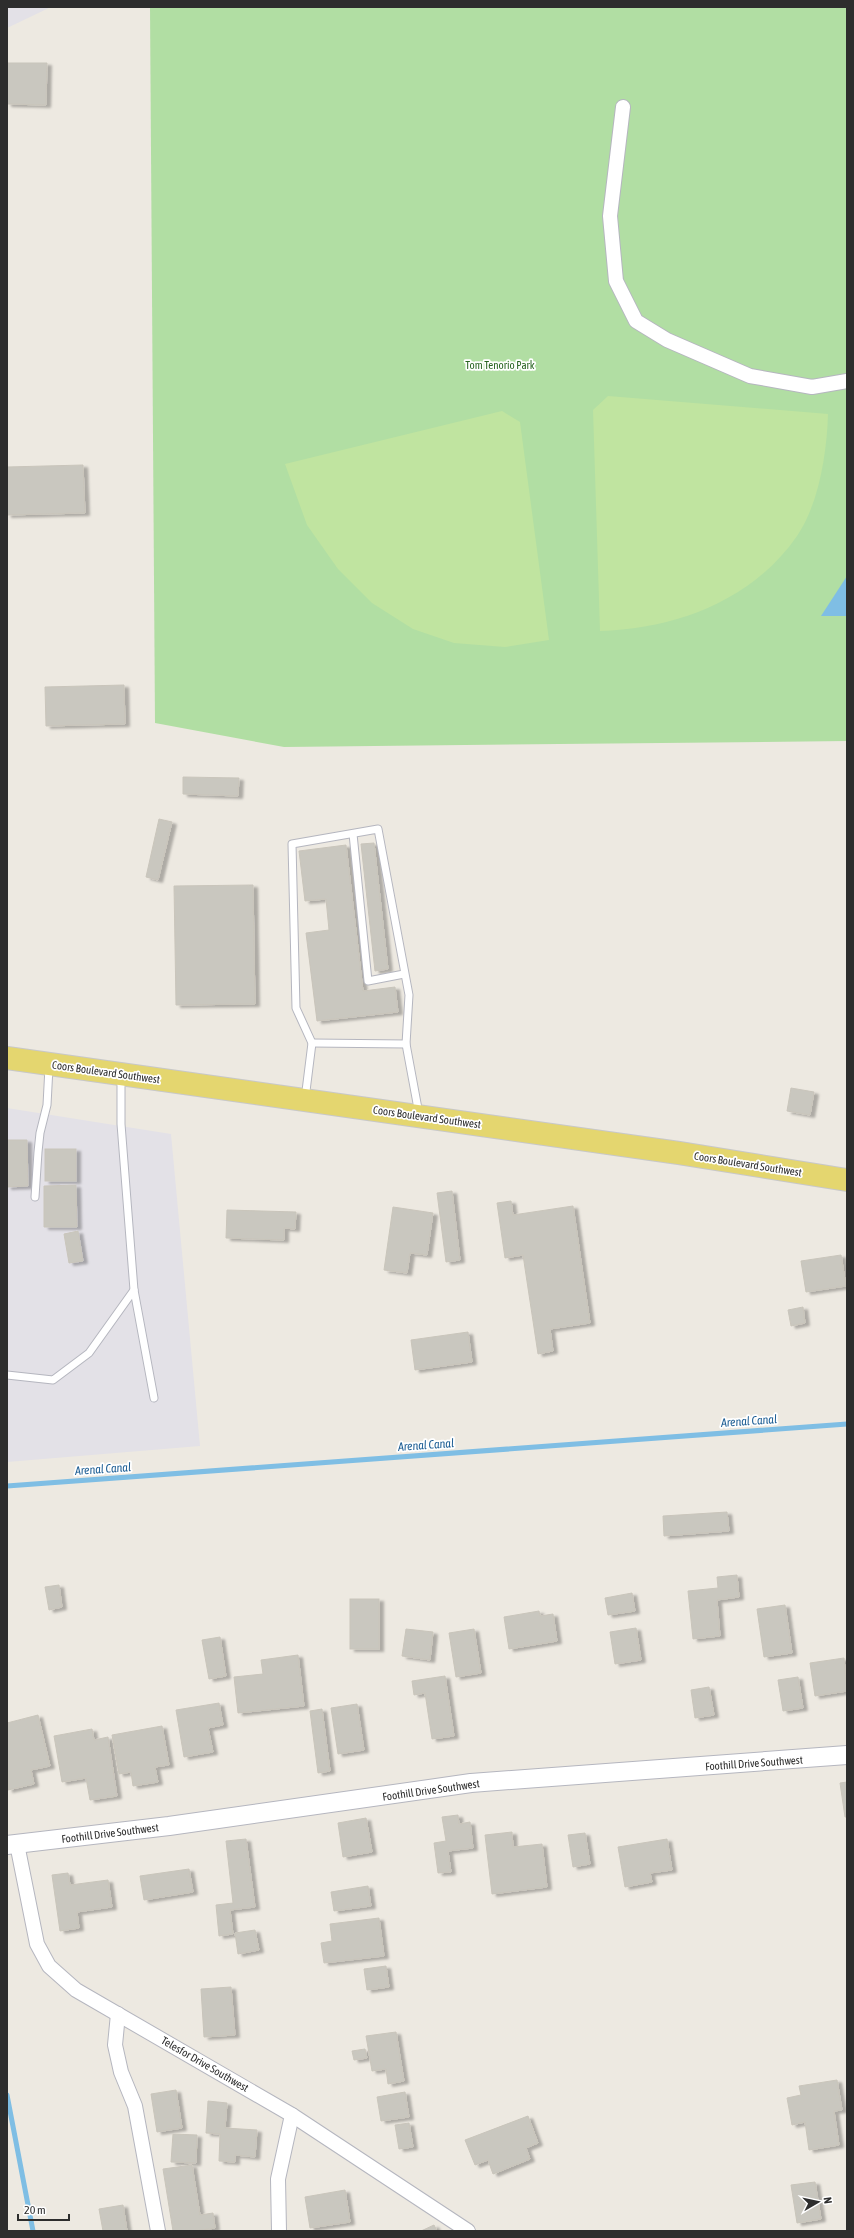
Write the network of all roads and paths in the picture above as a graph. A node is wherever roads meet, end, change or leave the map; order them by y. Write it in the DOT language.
graph roads {
  1 [pos="623,107"];
  2 [pos="847,381"];
  3 [pos="353,834"];
  4 [pos="404,974"];
  5 [pos="312,1043"];
  6 [pos="406,1044"];
  7 [pos="7,1058"];
  8 [pos="49,1065"];
  9 [pos="122,1074"];
  10 [pos="305,1100"];
  11 [pos="419,1116"];
  12 [pos="847,1180"];
  13 [pos="35,1197"];
  14 [pos="134,1290"];
  15 [pos="7,1375"];
  16 [pos="154,1398"];
  17 [pos="847,1755"];
  18 [pos="12,1845"];
  19 [pos="118,2014"];
  20 [pos="292,2115"];
  21 [pos="158,2231"];
  22 [pos="279,2231"];
  23 [pos="468,2231"];
  1 -- 2 [label="street"];
  3 -- 4 [label="lane"];
  3 -- 4 [label="lane"];
  3 -- 5 [label="lane"];
  4 -- 6 [label="lane"];
  5 -- 6 [label="lane"];
  5 -- 10 [label="lane"];
  6 -- 11 [label="lane"];
  7 -- 8 [label="main road, Coors Boulevard Southwest"];
  8 -- 9 [label="main road, Coors Boulevard Southwest"];
  8 -- 13 [label="lane"];
  9 -- 10 [label="main road, Coors Boulevard Southwest"];
  9 -- 14 [label="lane"];
  10 -- 11 [label="main road, Coors Boulevard Southwest"];
  11 -- 12 [label="main road, Coors Boulevard Southwest"];
  14 -- 15 [label="lane"];
  14 -- 16 [label="lane"];
  17 -- 18 [label="street, Foothill Drive Southwest"];
  18 -- 19 [label="street, Telesfor Drive Southwest"];
  19 -- 20 [label="street, Telesfor Drive Southwest"];
  19 -- 21 [label="street"];
  20 -- 22 [label="street"];
  20 -- 23 [label="street, Telesfor Drive Southwest"];
}
